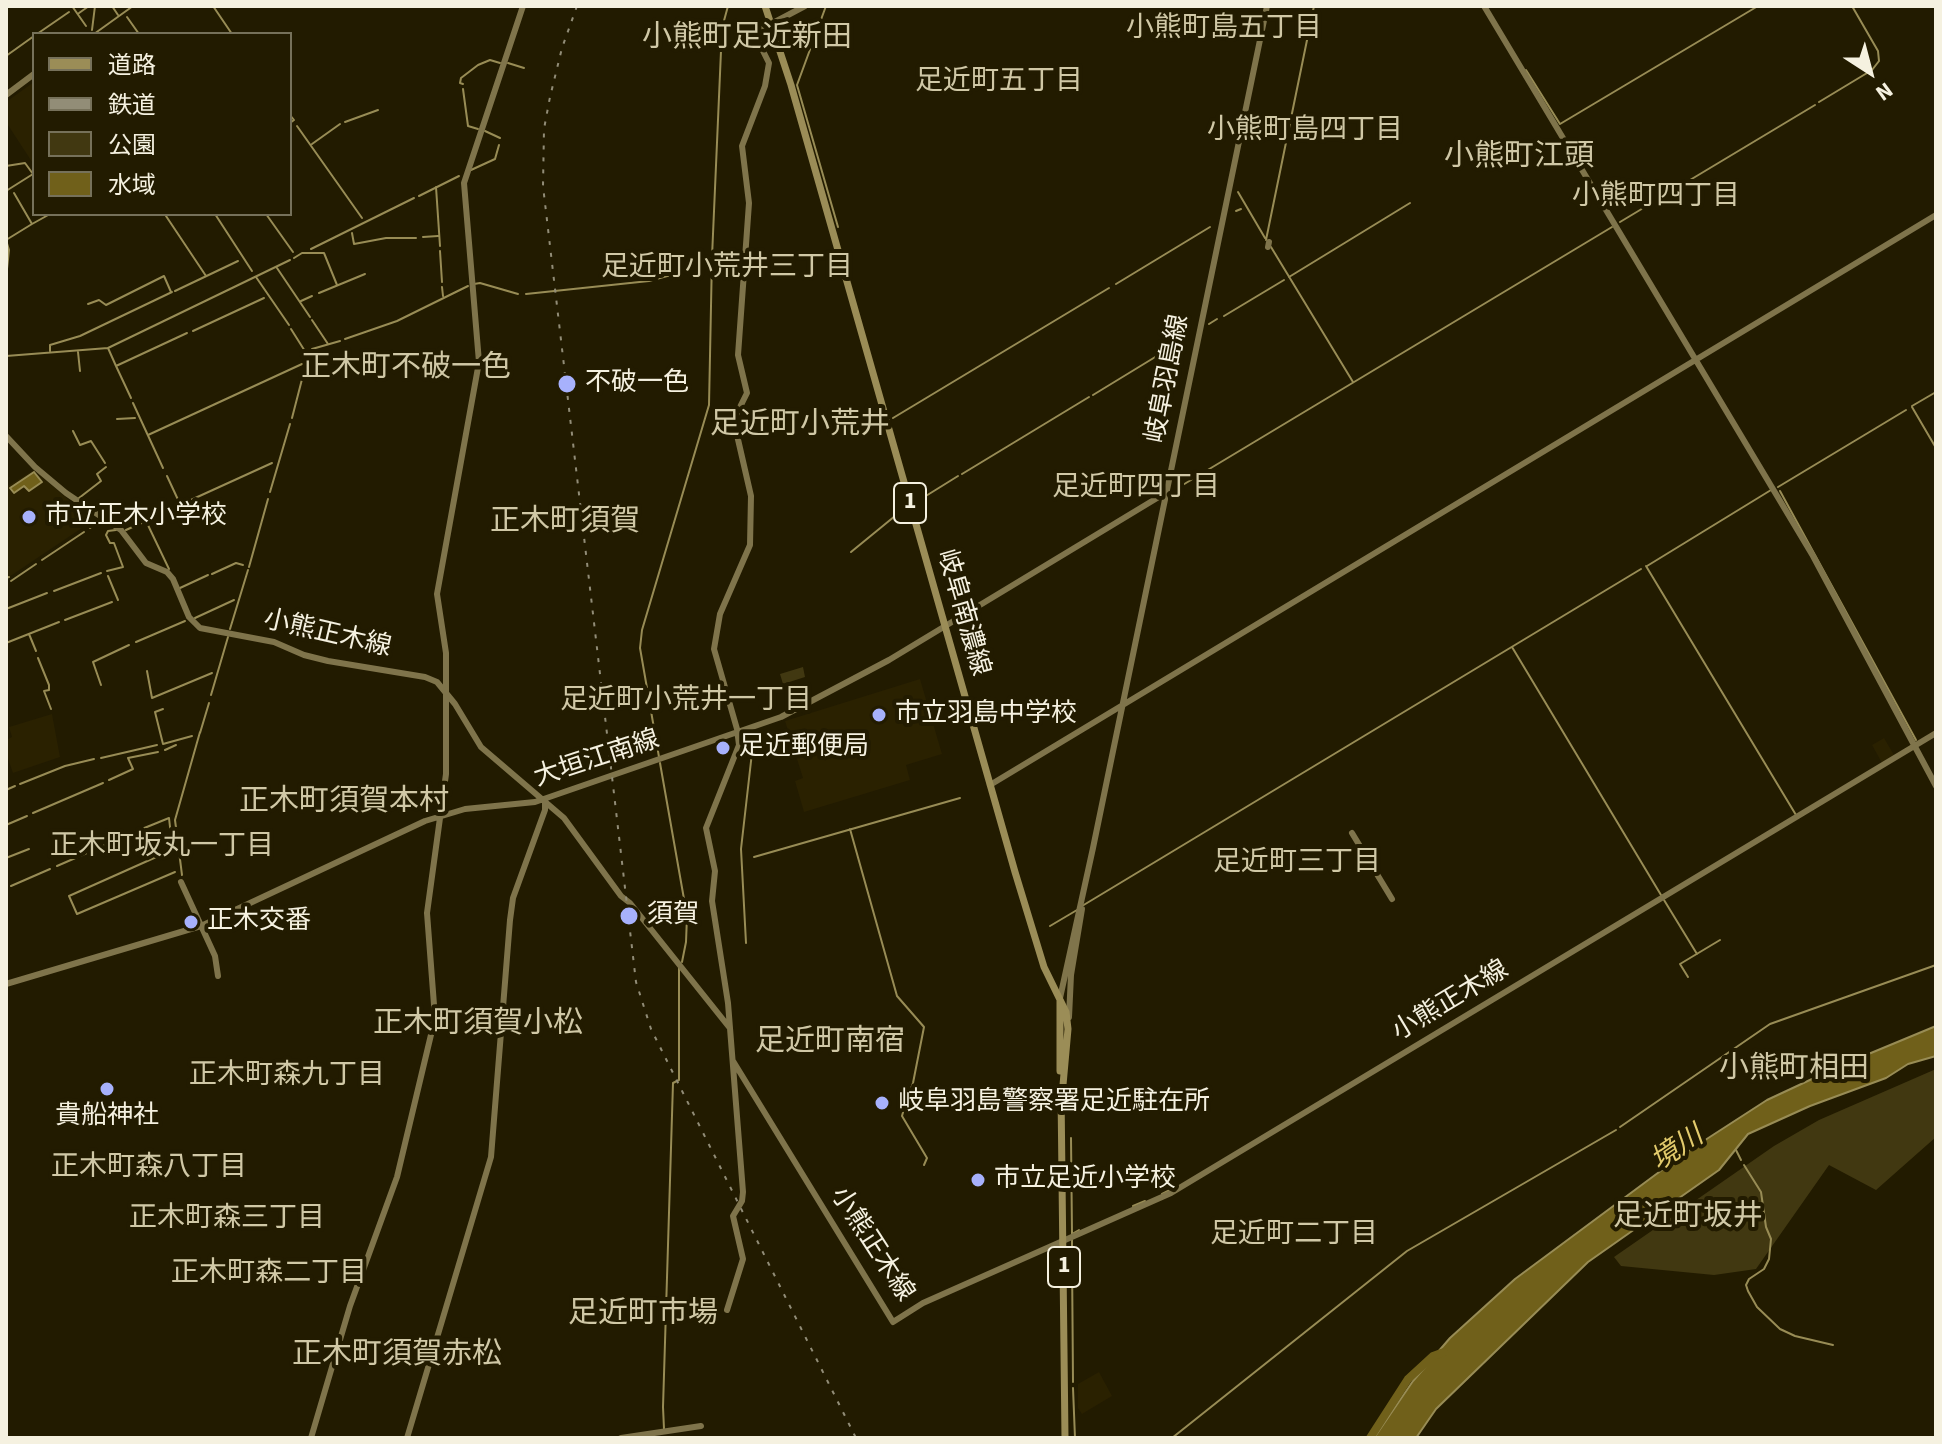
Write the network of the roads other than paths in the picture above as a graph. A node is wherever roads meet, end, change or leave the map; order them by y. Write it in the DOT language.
graph roads {
  1 [pos="523,6"];
  2 [pos="765,6"];
  3 [pos="805,6"];
  4 [pos="1267,6"];
  5 [pos="1484,6"];
  6 [pos="772,24"];
  7 [pos="32,76"];
  8 [pos="6,95"];
  9 [pos="1936,215"];
  10 [pos="1696,360"];
  11 [pos="6,436"];
  12 [pos="1167,492"];
  13 [pos="946,627"];
  14 [pos="446,691"];
  15 [pos="1122,705"];
  16 [pos="1936,733"];
  17 [pos="738,734"];
  18 [pos="1915,746"];
  19 [pos="990,785"];
  20 [pos="1936,786"];
  21 [pos="545,799"];
  22 [pos="439,817"];
  23 [pos="1352,833"];
  24 [pos="181,882"];
  25 [pos="1392,899"];
  26 [pos="1082,901"];
  27 [pos="201,926"];
  28 [pos="218,976"];
  29 [pos="6,984"];
  30 [pos="1060,998"];
  31 [pos="1069,1023"];
  32 [pos="729,1027"];
  33 [pos="733,1061"];
  34 [pos="1062,1096"];
  35 [pos="1063,1241"];
  36 [pos="727,1310"];
  37 [pos="701,1426"];
  38 [pos="311,1438"];
  39 [pos="407,1438"];
  40 [pos="621,1438"];
  41 [pos="1065,1438"];
  1 -- 14 [label="street"];
  2 -- 6 [label="main road, 岐阜南濃線 / 1"];
  3 -- 6 [label="street"];
  4 -- 12 [label="street, 岐阜羽島線"];
  5 -- 10 [label="street"];
  6 -- 13 [label="main road, 岐阜南濃線 / 1"];
  6 -- 17 [label="street"];
  7 -- 8 [label="street"];
  9 -- 10 [label="street"];
  10 -- 15 [label="street"];
  10 -- 18 [label="street"];
  11 -- 14 [label="street, 小熊正木線"];
  12 -- 13 [label="street, 大垣江南線"];
  12 -- 15 [label="street, 岐阜羽島線"];
  13 -- 17 [label="street, 大垣江南線"];
  13 -- 19 [label="main road, 岐阜南濃線 / 1"];
  14 -- 21 [label="street"];
  14 -- 22 [label="street"];
  15 -- 19 [label="street"];
  15 -- 26 [label="street, 岐阜羽島線"];
  16 -- 18 [label="street, 小熊正木線"];
  17 -- 21 [label="street, 大垣江南線"];
  17 -- 32 [label="street, 小熊正木線"];
  18 -- 20 [label="street"];
  18 -- 35 [label="street, 小熊正木線"];
  19 -- 30 [label="main road, 岐阜南濃線 / 1"];
  21 -- 22 [label="street, 大垣江南線"];
  21 -- 32 [label="street"];
  21 -- 39 [label="street"];
  22 -- 27 [label="street, 大垣江南線"];
  22 -- 38 [label="street"];
  23 -- 25 [label="street"];
  24 -- 27 [label="street"];
  26 -- 30 [label="street, 岐阜羽島線"];
  26 -- 31 [label="street, 岐阜羽島線"];
  27 -- 28 [label="street"];
  27 -- 29 [label="street, 大垣江南線"];
  30 -- 31 [label="main road, 岐阜南濃線 / 1"];
  30 -- 34 [label="main road, 岐阜南濃線 / 1"];
  31 -- 34 [label="main road, 岐阜南濃線 / 1"];
  32 -- 33 [label="street, 小熊正木線"];
  33 -- 35 [label="street, 小熊正木線"];
  33 -- 36 [label="street"];
  34 -- 35 [label="main road, 岐阜南濃線 / 1"];
  35 -- 41 [label="main road, 岐阜南濃線 / 1"];
  37 -- 40 [label="street"];
}
